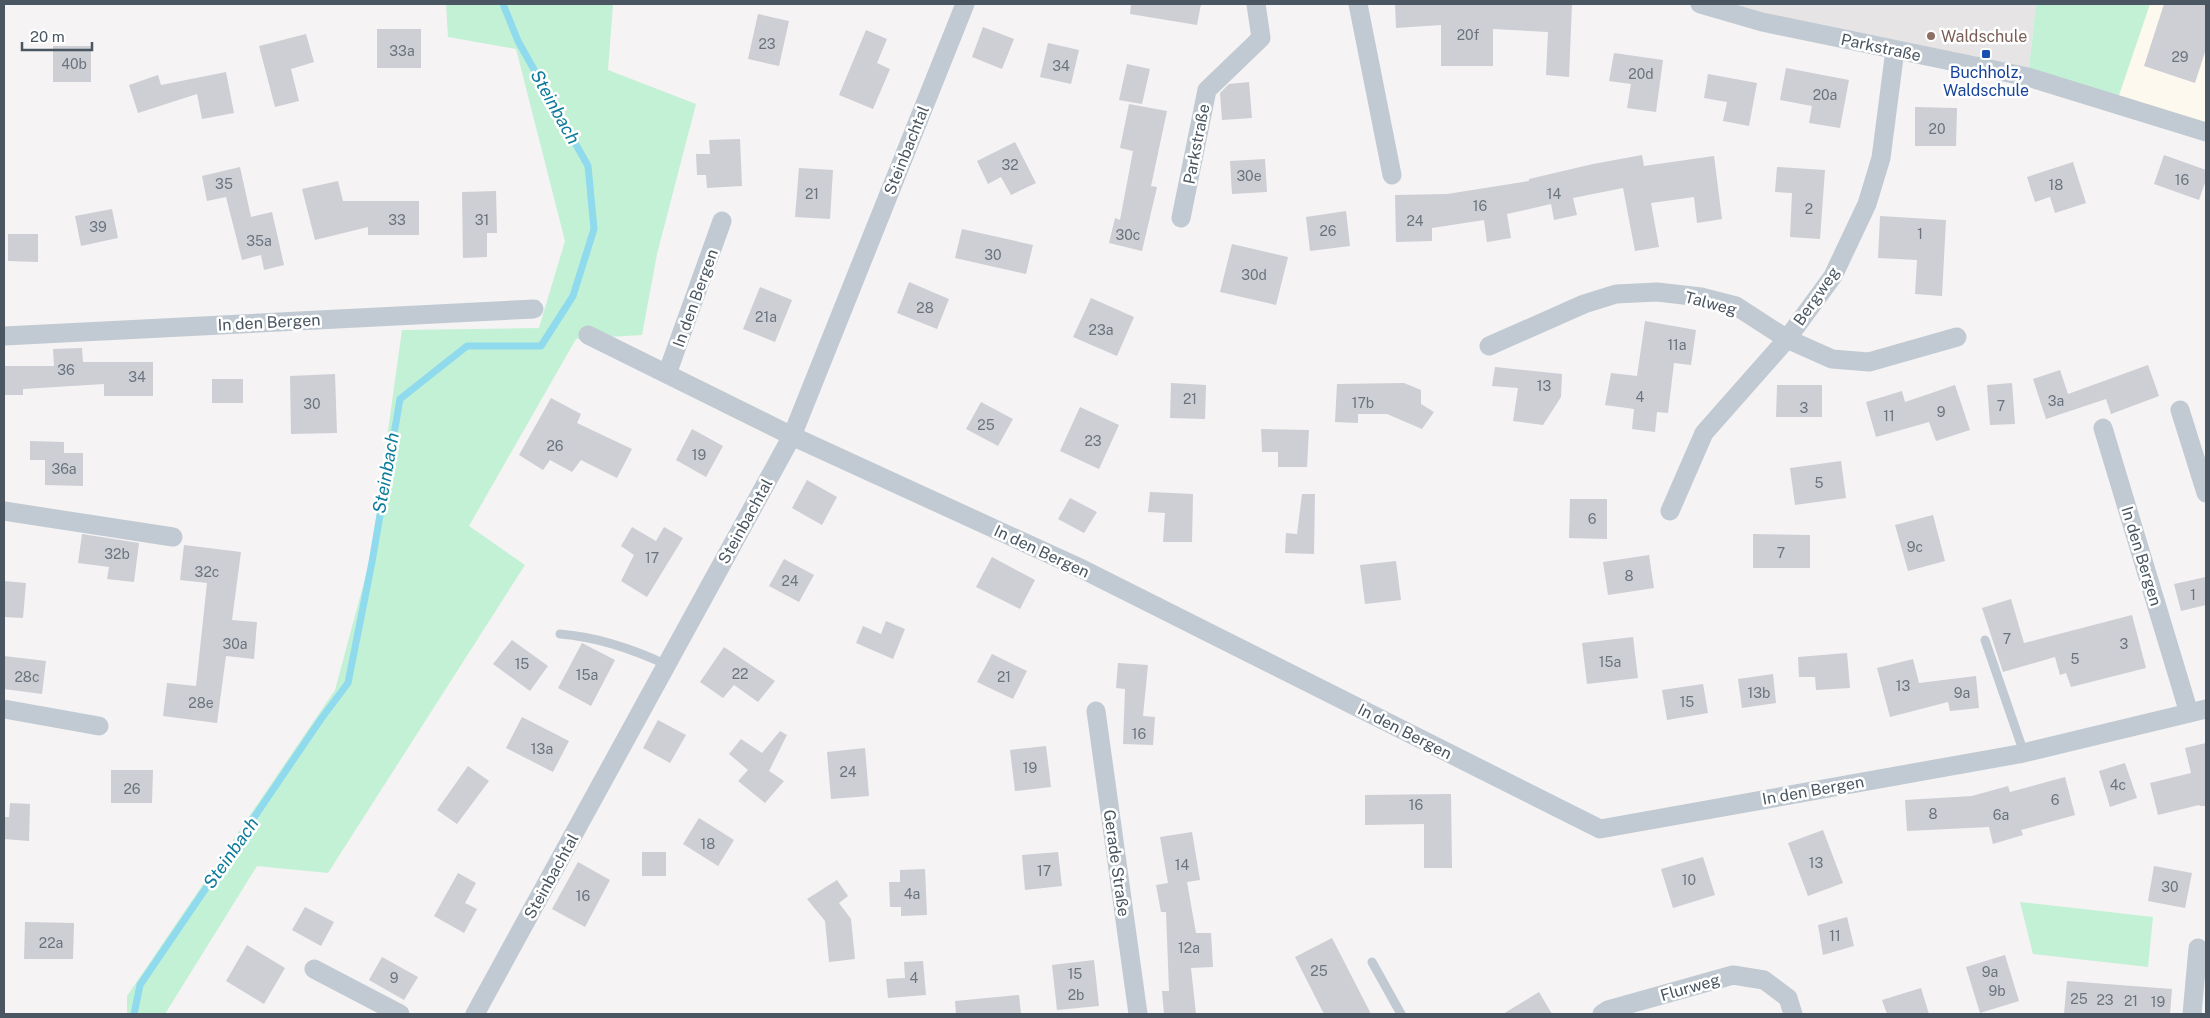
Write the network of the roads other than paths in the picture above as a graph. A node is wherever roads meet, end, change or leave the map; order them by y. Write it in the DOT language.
graph roads {
  1 [pos="965,4"];
  2 [pos="1256,4"];
  3 [pos="1358,4"];
  4 [pos="1700,4"];
  5 [pos="1896,50"];
  6 [pos="2206,132"];
  7 [pos="1392,176"];
  8 [pos="1181,218"];
  9 [pos="722,221"];
  10 [pos="534,309"];
  11 [pos="588,335"];
  12 [pos="4,336"];
  13 [pos="1957,336"];
  14 [pos="1787,338"];
  15 [pos="1489,346"];
  16 [pos="667,374"];
  17 [pos="2180,410"];
  18 [pos="2103,428"];
  19 [pos="792,436"];
  20 [pos="2206,494"];
  21 [pos="4,510"];
  22 [pos="1670,511"];
  23 [pos="173,537"];
  24 [pos="560,634"];
  25 [pos="1985,640"];
  26 [pos="667,665"];
  27 [pos="4,709"];
  28 [pos="2198,711"];
  29 [pos="1096,712"];
  30 [pos="99,726"];
  31 [pos="2024,752"];
  32 [pos="2198,948"];
  33 [pos="1372,962"];
  34 [pos="314,969"];
  35 [pos="400,1014"];
  36 [pos="475,1014"];
  37 [pos="1138,1014"];
  38 [pos="1400,1014"];
  39 [pos="1602,1014"];
  40 [pos="1793,1014"];
  41 [pos="2192,1014"];
  1 -- 19 [label="street, Steinbachtal"];
  2 -- 8 [label="street, Parkstraße"];
  3 -- 7 [label="street"];
  4 -- 5 [label="street, Parkstraße"];
  5 -- 6 [label="street, Parkstraße"];
  5 -- 14 [label="street, Bergweg"];
  9 -- 16 [label="street, In den Bergen"];
  10 -- 12 [label="street, In den Bergen"];
  11 -- 16 [label="street, In den Bergen"];
  13 -- 14 [label="street, Talweg"];
  14 -- 15 [label="street, Talweg"];
  14 -- 22 [label="street, Bergweg"];
  16 -- 19 [label="street, In den Bergen"];
  17 -- 20 [label="street"];
  18 -- 28 [label="street, In den Bergen"];
  19 -- 26 [label="street, Steinbachtal"];
  19 -- 31 [label="street, In den Bergen"];
  21 -- 23 [label="street"];
  24 -- 26 [label="lane"];
  25 -- 31 [label="lane"];
  26 -- 36 [label="street, Steinbachtal"];
  27 -- 30 [label="street"];
  28 -- 31 [label="street, In den Bergen"];
  29 -- 37 [label="street, Gerade Straße"];
  32 -- 41 [label="street"];
  33 -- 38 [label="lane"];
  34 -- 35 [label="street"];
  39 -- 40 [label="street, Flurweg"];
}
